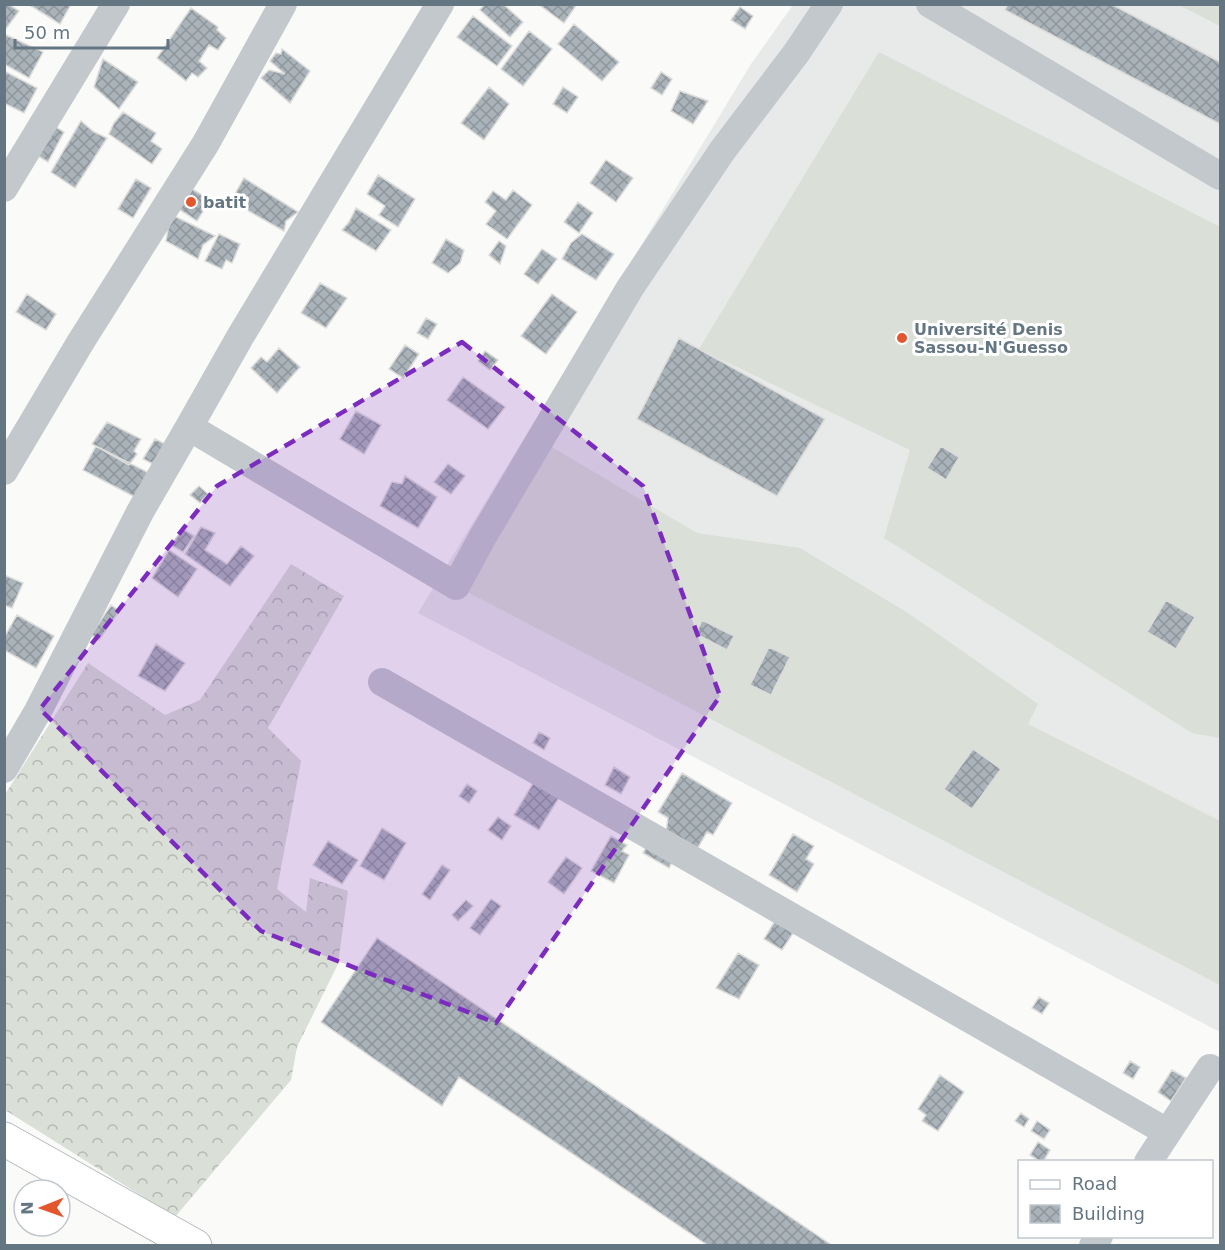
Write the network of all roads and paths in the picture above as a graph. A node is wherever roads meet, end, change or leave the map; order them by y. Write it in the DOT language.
graph roads {
  1 [pos="116,4"];
  2 [pos="283,4"];
  3 [pos="440,4"];
  4 [pos="829,4"];
  5 [pos="930,4"];
  6 [pos="1221,176"];
  7 [pos="4,188"];
  8 [pos="189,427"];
  9 [pos="4,471"];
  10 [pos="382,682"];
  11 [pos="4,769"];
  12 [pos="1210,1068"];
  13 [pos="1167,1132"];
  14 [pos="4,1139"];
  15 [pos="1149,1160"];
  16 [pos="195,1245"];
  1 -- 7 [label="street"];
  2 -- 9 [label="street"];
  3 -- 8 [label="street"];
  4 -- 8 [label="street"];
  5 -- 6 [label="street"];
  8 -- 11 [label="street"];
  10 -- 13 [label="street"];
  12 -- 13 [label="street"];
  13 -- 15 [label="street"];
  14 -- 16 [label="main road"];
}
